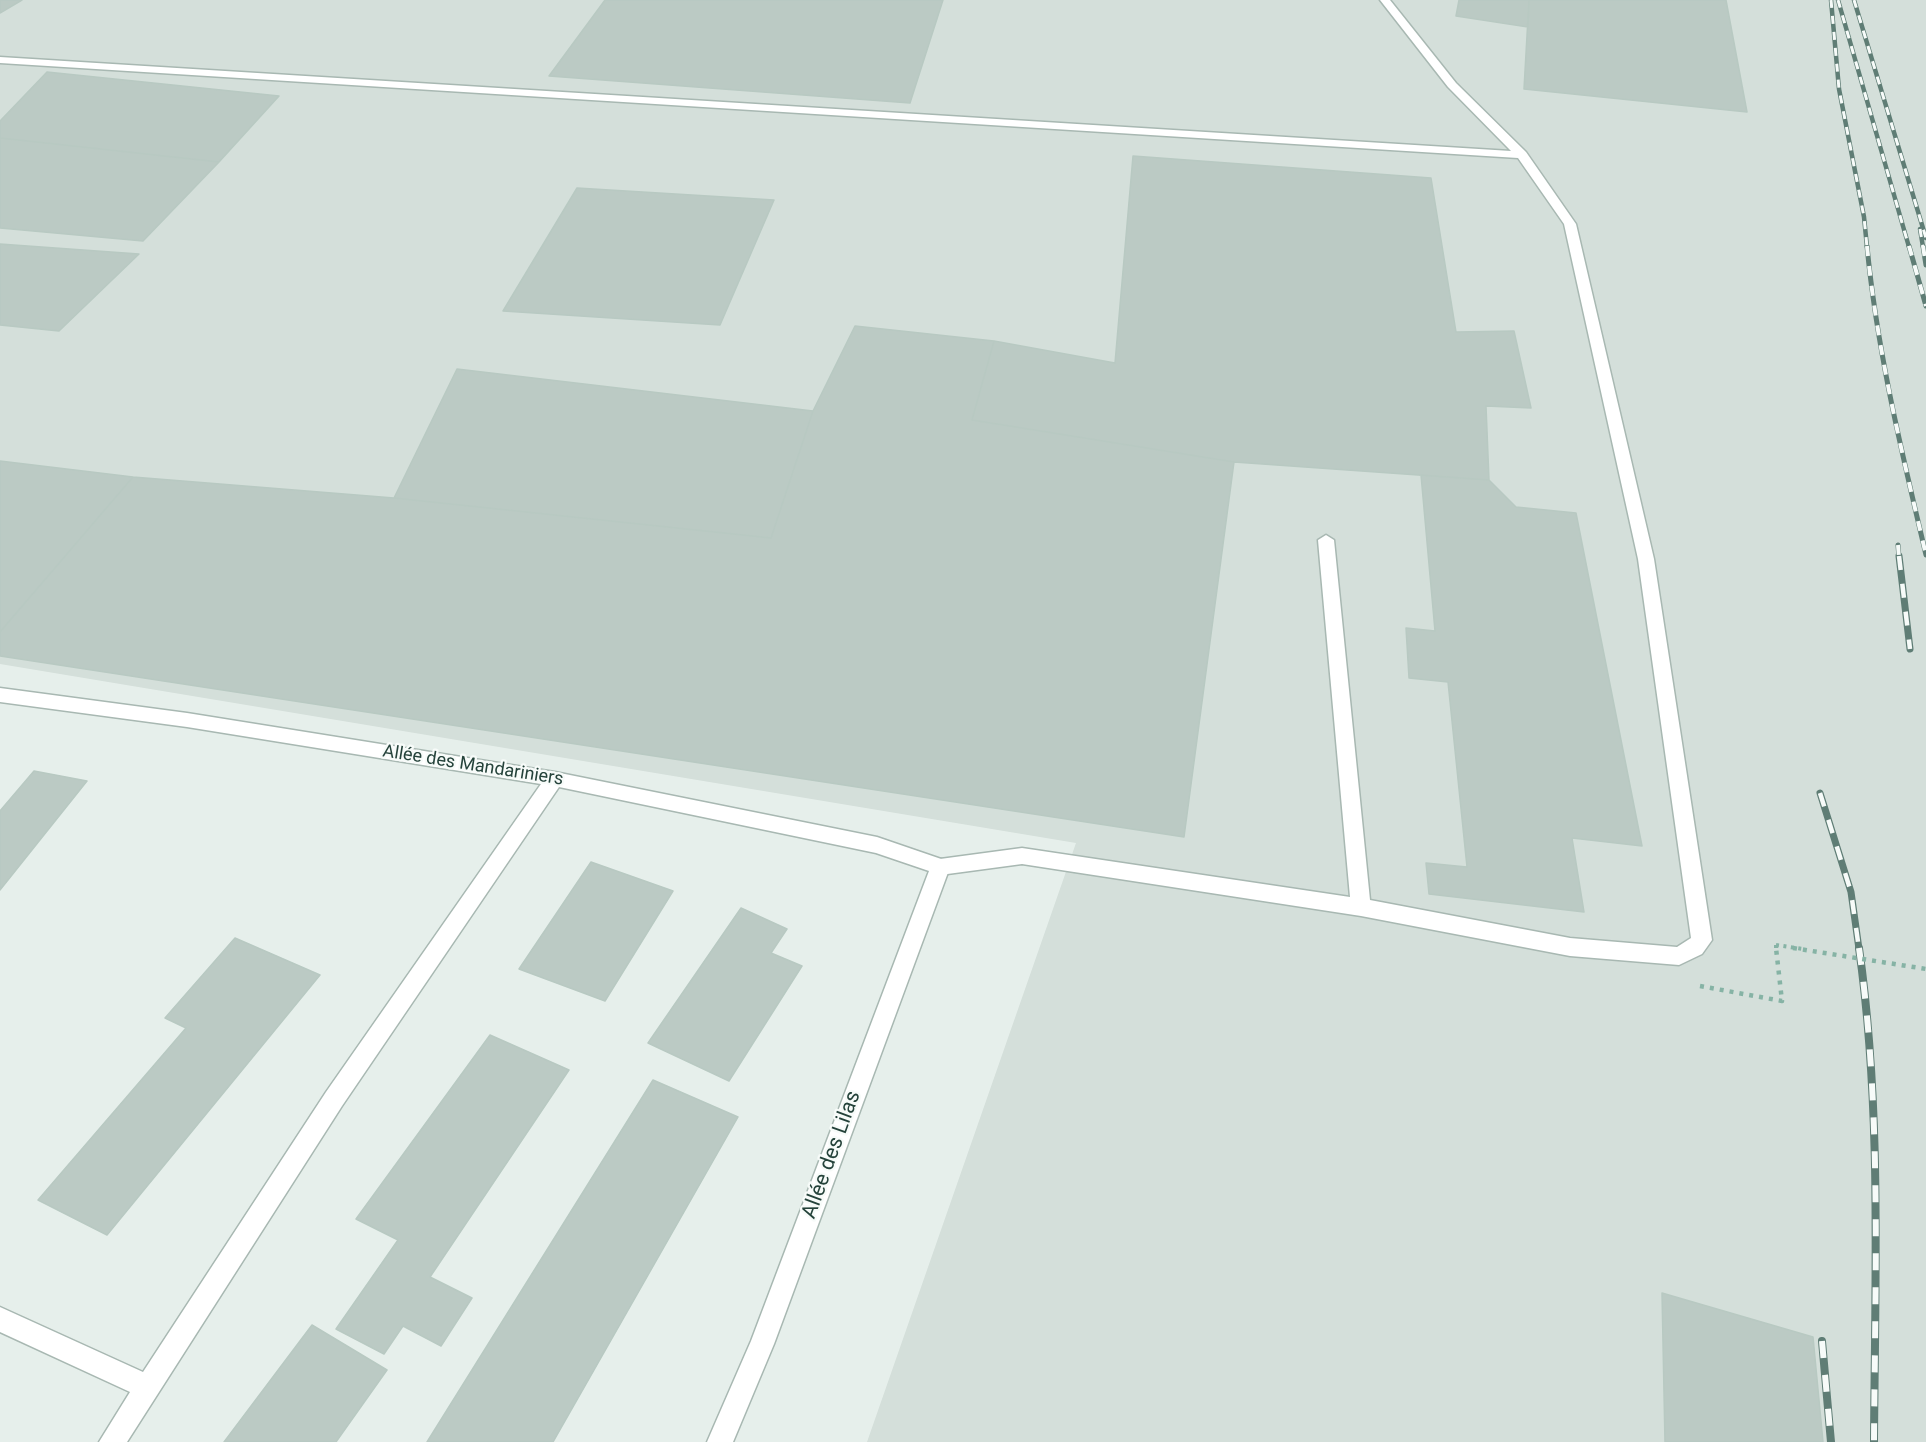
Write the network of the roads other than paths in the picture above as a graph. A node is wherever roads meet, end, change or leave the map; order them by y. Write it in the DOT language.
graph roads {
  1 [pos="1385,0"];
  2 [pos="0,60"];
  3 [pos="1522,155"];
  4 [pos="1326,540"];
  5 [pos="0,695"];
  6 [pos="555,779"];
  7 [pos="940,867"];
  8 [pos="1361,907"];
  9 [pos="0,1319"];
  10 [pos="147,1388"];
  11 [pos="112,1442"];
  12 [pos="720,1442"];
  1 -- 3 [label="street"];
  2 -- 3 [label="street"];
  3 -- 8 [label="street"];
  4 -- 8 [label="street"];
  5 -- 6 [label="street, Allée des Mandariniers"];
  6 -- 7 [label="street, Allée des Mandariniers"];
  6 -- 10 [label="street"];
  7 -- 8 [label="street"];
  7 -- 12 [label="street, Allée des Lilas"];
  9 -- 10 [label="street"];
  10 -- 11 [label="street"];
}
